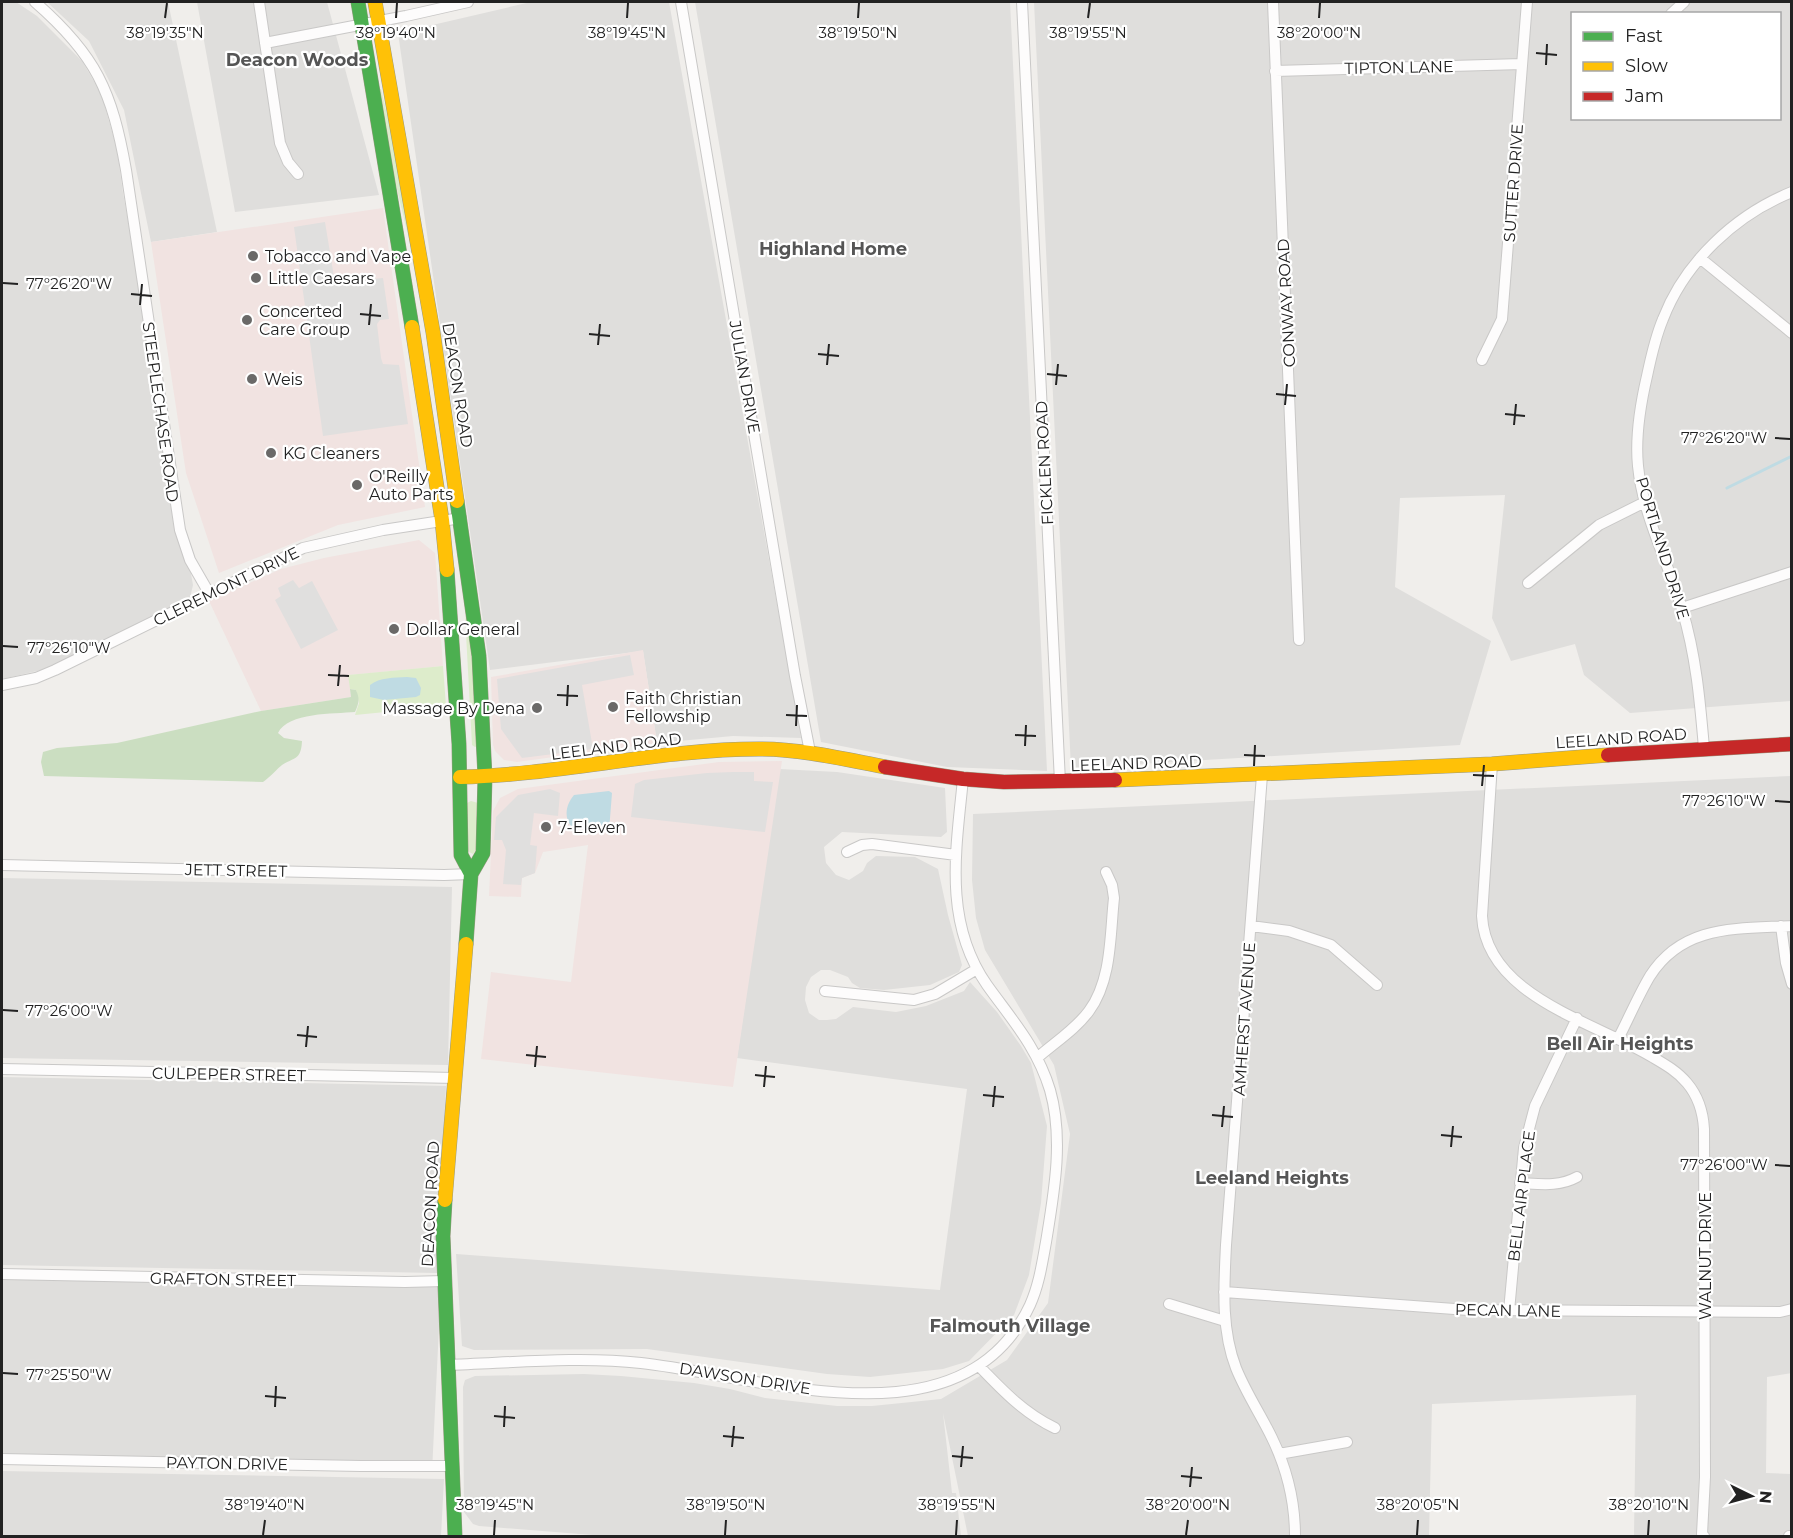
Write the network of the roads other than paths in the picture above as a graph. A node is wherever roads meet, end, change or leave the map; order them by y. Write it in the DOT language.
graph roads {
  1 [pos="35,2"];
  2 [pos="259,2"];
  3 [pos="358,2"];
  4 [pos="375,2"];
  5 [pos="468,2"];
  6 [pos="681,2"];
  7 [pos="1022,2"];
  8 [pos="1273,2"];
  9 [pos="1527,2"];
  10 [pos="378,21"];
  11 [pos="362,23"];
  12 [pos="265,43"];
  13 [pos="1522,64"];
  14 [pos="1275,70"];
  15 [pos="298,174"];
  16 [pos="1791,192"];
  17 [pos="1700,258"];
  18 [pos="1791,333"];
  19 [pos="1482,360"];
  20 [pos="1645,502"];
  21 [pos="461,518"];
  22 [pos="442,520"];
  23 [pos="1791,572"];
  24 [pos="1528,584"];
  25 [pos="209,593"];
  26 [pos="1682,608"];
  27 [pos="1299,640"];
  28 [pos="2,685"];
  29 [pos="1791,744"];
  30 [pos="1704,748"];
  31 [pos="810,752"];
  32 [pos="1492,764"];
  33 [pos="1262,775"];
  34 [pos="460,777"];
  35 [pos="485,777"];
  36 [pos="963,779"];
  37 [pos="1060,782"];
  38 [pos="847,852"];
  39 [pos="956,855"];
  40 [pos="2,865"];
  41 [pos="1106,872"];
  42 [pos="471,874"];
  43 [pos="1251,926"];
  44 [pos="1786,926"];
  45 [pos="977,969"];
  46 [pos="1791,984"];
  47 [pos="1377,985"];
  48 [pos="825,991"];
  49 [pos="1577,1018"];
  50 [pos="1618,1039"];
  51 [pos="1037,1058"];
  52 [pos="2,1069"];
  53 [pos="456,1078"];
  54 [pos="1577,1177"];
  55 [pos="1520,1183"];
  56 [pos="2,1274"];
  57 [pos="444,1281"];
  58 [pos="1224,1292"];
  59 [pos="1169,1304"];
  60 [pos="1791,1309"];
  61 [pos="1509,1311"];
  62 [pos="1705,1313"];
  63 [pos="1225,1321"];
  64 [pos="447,1365"];
  65 [pos="979,1366"];
  66 [pos="1055,1428"];
  67 [pos="1347,1442"];
  68 [pos="1279,1454"];
  69 [pos="2,1459"];
  70 [pos="452,1466"];
  71 [pos="455,1536"];
  72 [pos="1295,1536"];
  73 [pos="1702,1536"];
  1 -- 25 [label="street, STEEPLECHASE ROAD"];
  2 -- 12 [label="street"];
  3 -- 11 [label="main road, DEACON ROAD"];
  4 -- 10 [label="main road, DEACON ROAD"];
  5 -- 10 [label="street"];
  6 -- 31 [label="street, JULIAN DRIVE"];
  7 -- 37 [label="street, FICKLEN ROAD"];
  8 -- 14 [label="street, CONWAY ROAD"];
  9 -- 13 [label="street, SUTTER DRIVE"];
  10 -- 11 [label="street"];
  10 -- 21 [label="main road, DEACON ROAD"];
  11 -- 12 [label="street"];
  11 -- 22 [label="main road, DEACON ROAD"];
  12 -- 15 [label="street"];
  13 -- 14 [label="street, TIPTON LANE"];
  13 -- 19 [label="street, SUTTER DRIVE"];
  14 -- 27 [label="street, CONWAY ROAD"];
  16 -- 17 [label="street, PORTLAND DRIVE"];
  17 -- 18 [label="street"];
  17 -- 20 [label="street, PORTLAND DRIVE"];
  20 -- 24 [label="street"];
  20 -- 26 [label="street, PORTLAND DRIVE"];
  21 -- 22 [label="street, CLEREMONT DRIVE"];
  21 -- 35 [label="main road, DEACON ROAD"];
  22 -- 25 [label="street, CLEREMONT DRIVE"];
  22 -- 34 [label="main road, DEACON ROAD"];
  23 -- 26 [label="street"];
  25 -- 28 [label="street, CLEREMONT DRIVE"];
  26 -- 30 [label="street, PORTLAND DRIVE"];
  29 -- 30 [label="main road, LEELAND ROAD"];
  30 -- 32 [label="main road, LEELAND ROAD"];
  31 -- 35 [label="main road, LEELAND ROAD"];
  31 -- 36 [label="main road, LEELAND ROAD"];
  32 -- 33 [label="main road, LEELAND ROAD"];
  32 -- 49 [label="street, WALNUT DRIVE"];
  33 -- 37 [label="main road, LEELAND ROAD"];
  33 -- 43 [label="street, AMHERST AVENUE"];
  34 -- 35 [label="main road"];
  34 -- 42 [label="main road, DEACON ROAD"];
  35 -- 42 [label="main road, DEACON ROAD"];
  36 -- 37 [label="main road, LEELAND ROAD"];
  36 -- 39 [label="street, DAWSON DRIVE"];
  38 -- 39 [label="street"];
  39 -- 45 [label="street, DAWSON DRIVE"];
  40 -- 42 [label="street, JETT STREET"];
  41 -- 51 [label="street"];
  42 -- 53 [label="main road, DEACON ROAD"];
  43 -- 47 [label="street"];
  43 -- 58 [label="street, AMHERST AVENUE"];
  44 -- 46 [label="street"];
  44 -- 50 [label="street"];
  45 -- 48 [label="street"];
  45 -- 51 [label="street, DAWSON DRIVE"];
  49 -- 50 [label="street, WALNUT DRIVE"];
  49 -- 55 [label="street, BELL AIR PLACE"];
  50 -- 62 [label="street, WALNUT DRIVE"];
  51 -- 65 [label="street, DAWSON DRIVE"];
  52 -- 53 [label="street, CULPEPER STREET"];
  53 -- 57 [label="main road, DEACON ROAD"];
  54 -- 55 [label="street"];
  55 -- 61 [label="street, BELL AIR PLACE"];
  56 -- 57 [label="street, GRAFTON STREET"];
  57 -- 64 [label="main road, DEACON ROAD"];
  58 -- 61 [label="street, PECAN LANE"];
  58 -- 63 [label="street, AMHERST AVENUE"];
  59 -- 63 [label="street"];
  60 -- 62 [label="street, PECAN LANE"];
  61 -- 62 [label="street, PECAN LANE"];
  62 -- 73 [label="street, WALNUT DRIVE"];
  63 -- 68 [label="street, AMHERST AVENUE"];
  64 -- 65 [label="street, DAWSON DRIVE"];
  64 -- 70 [label="main road, DEACON ROAD"];
  65 -- 66 [label="street"];
  67 -- 68 [label="street"];
  68 -- 72 [label="street, AMHERST AVENUE"];
  69 -- 70 [label="street, PAYTON DRIVE"];
  70 -- 71 [label="main road, DEACON ROAD"];
}
